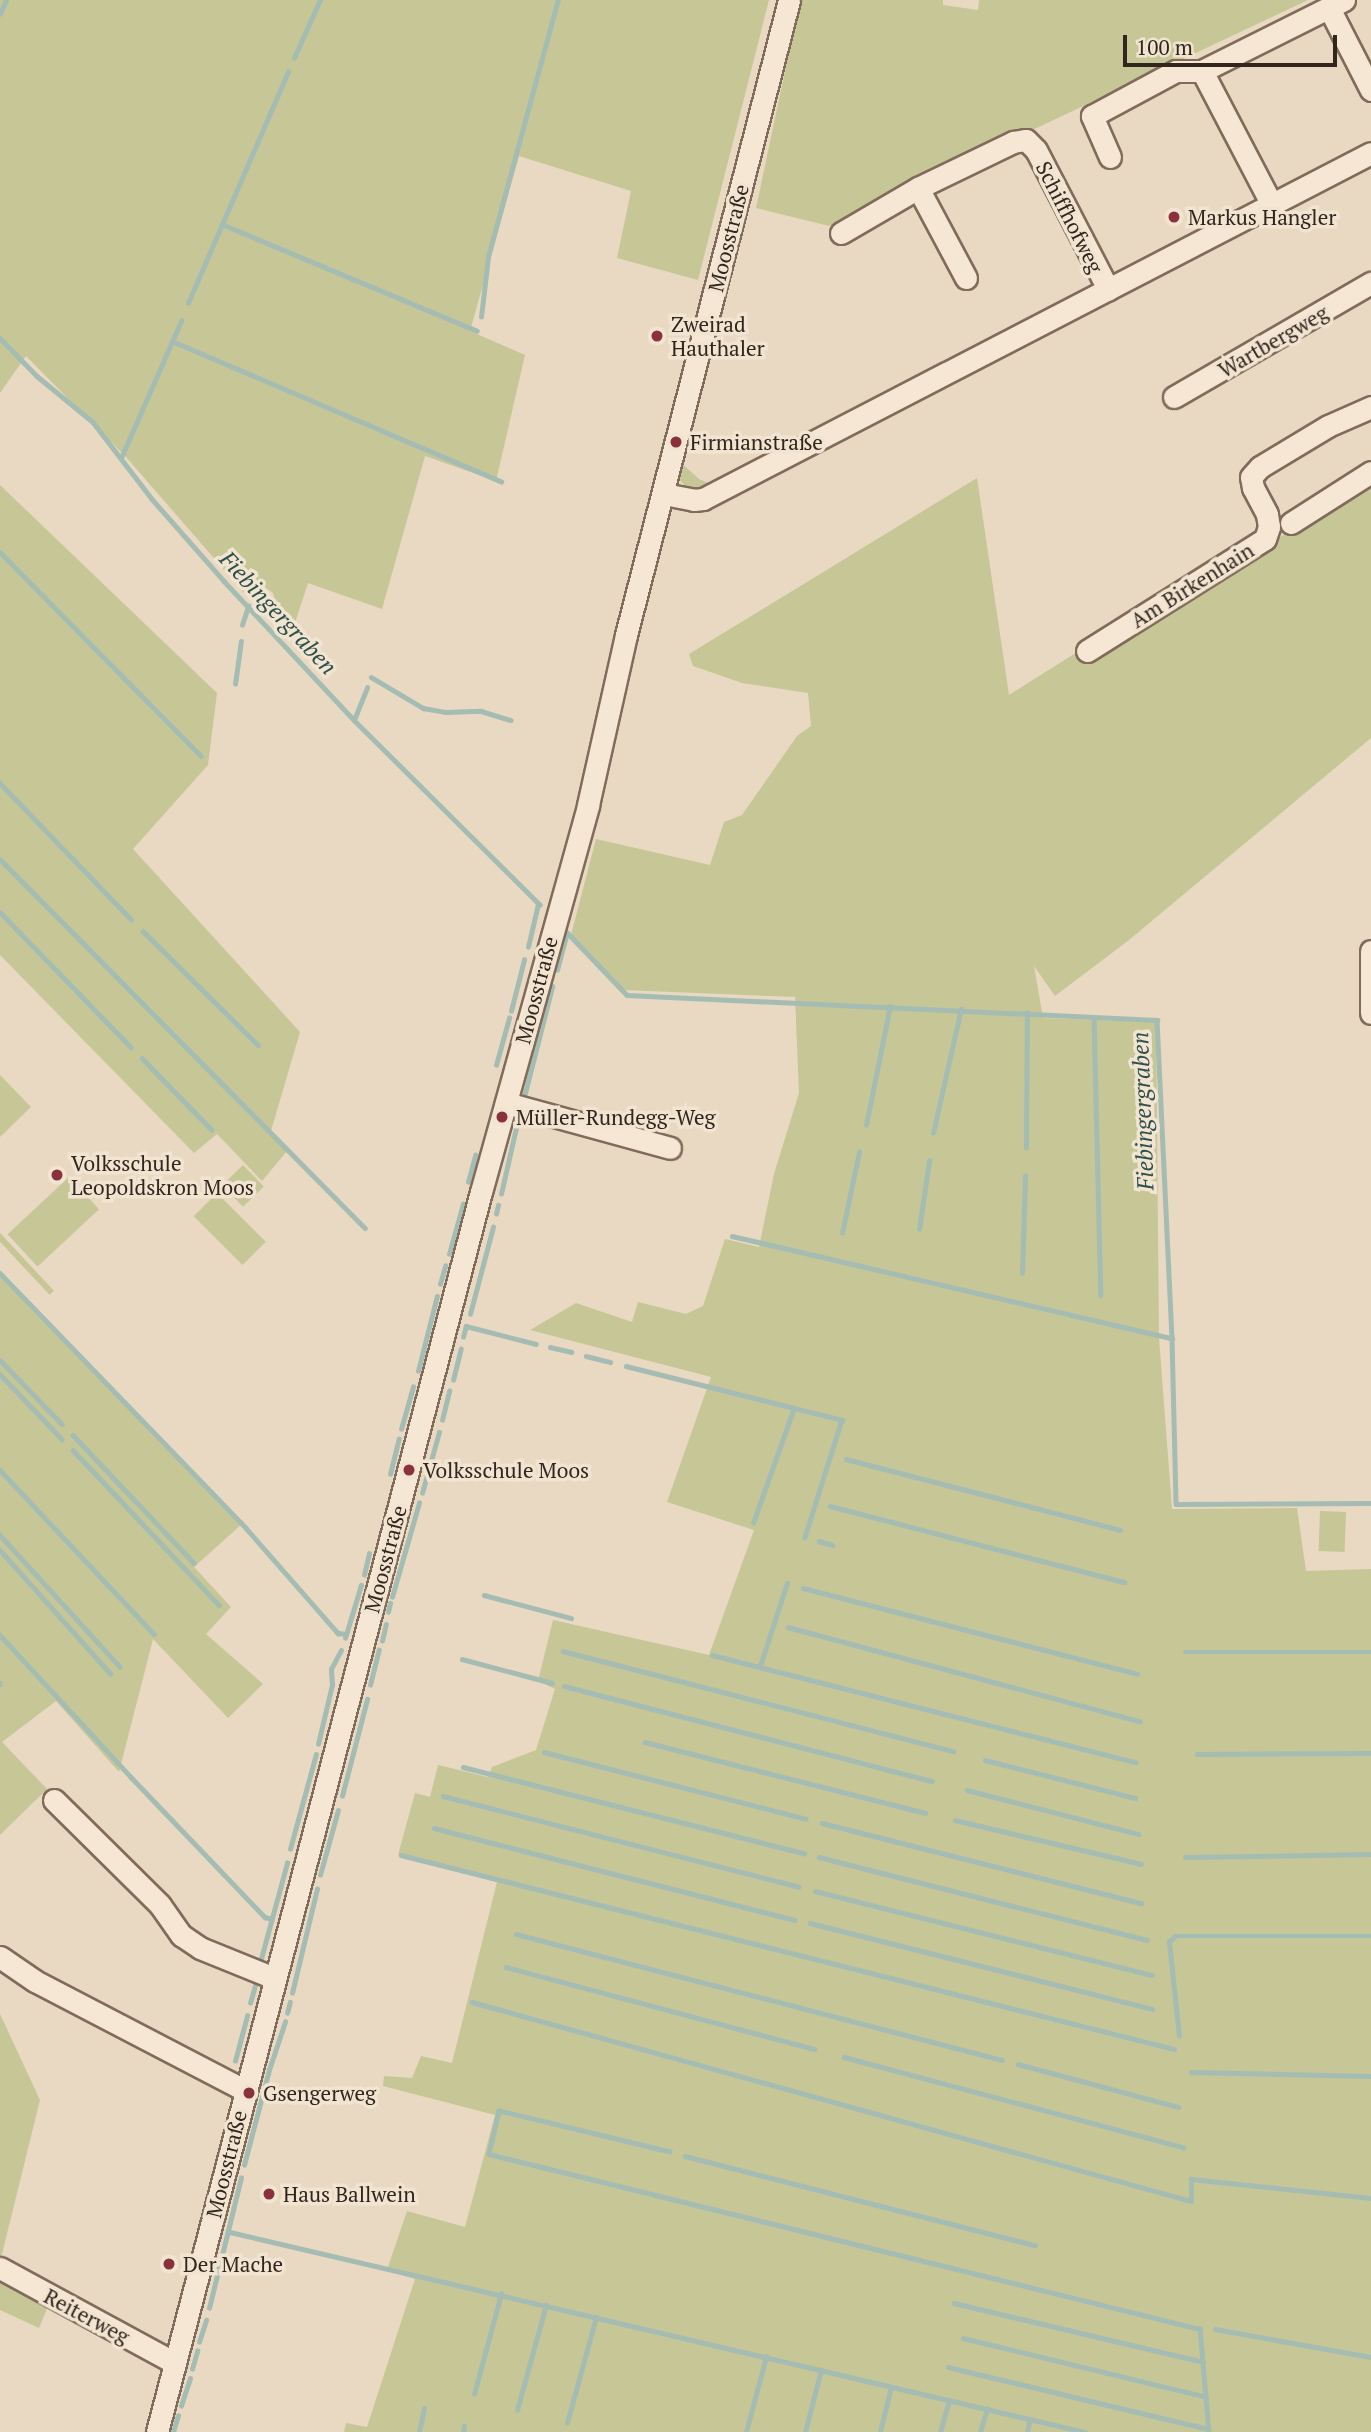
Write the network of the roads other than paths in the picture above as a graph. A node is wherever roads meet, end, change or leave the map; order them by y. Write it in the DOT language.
graph roads {
  1 [pos="789,0"];
  2 [pos="1336,4"];
  3 [pos="1202,71"];
  4 [pos="1371,90"];
  5 [pos="1371,153"];
  6 [pos="1110,157"];
  7 [pos="918,188"];
  8 [pos="1272,205"];
  9 [pos="841,233"];
  10 [pos="966,278"];
  11 [pos="1371,283"];
  12 [pos="1108,289"];
  13 [pos="1174,397"];
  14 [pos="1371,407"];
  15 [pos="1371,472"];
  16 [pos="664,494"];
  17 [pos="1292,523"];
  18 [pos="1087,652"];
  19 [pos="1371,951"];
  20 [pos="1371,1013"];
  21 [pos="506,1104"];
  22 [pos="670,1148"];
  23 [pos="54,1800"];
  24 [pos="0,1957"];
  25 [pos="274,1978"];
  26 [pos="244,2090"];
  27 [pos="0,2268"];
  28 [pos="176,2363"];
  29 [pos="157,2432"];
  1 -- 16 [label="street, Moosstraße"];
  2 -- 3 [label="street"];
  2 -- 4 [label="street"];
  3 -- 6 [label="street"];
  3 -- 8 [label="street"];
  5 -- 8 [label="street"];
  7 -- 9 [label="street, Schiffhofweg"];
  7 -- 10 [label="street"];
  7 -- 12 [label="street, Schiffhofweg"];
  8 -- 12 [label="street"];
  11 -- 13 [label="street, Wartbergweg"];
  12 -- 16 [label="street"];
  14 -- 18 [label="street, Am Birkenhain"];
  15 -- 17 [label="street"];
  16 -- 21 [label="street, Moosstraße"];
  19 -- 20 [label="street"];
  21 -- 22 [label="street"];
  21 -- 25 [label="street, Moosstraße"];
  23 -- 25 [label="street"];
  24 -- 26 [label="street"];
  25 -- 26 [label="street, Moosstraße"];
  26 -- 28 [label="street, Moosstraße"];
  27 -- 28 [label="street, Reiterweg"];
  28 -- 29 [label="street, Moosstraße"];
}
